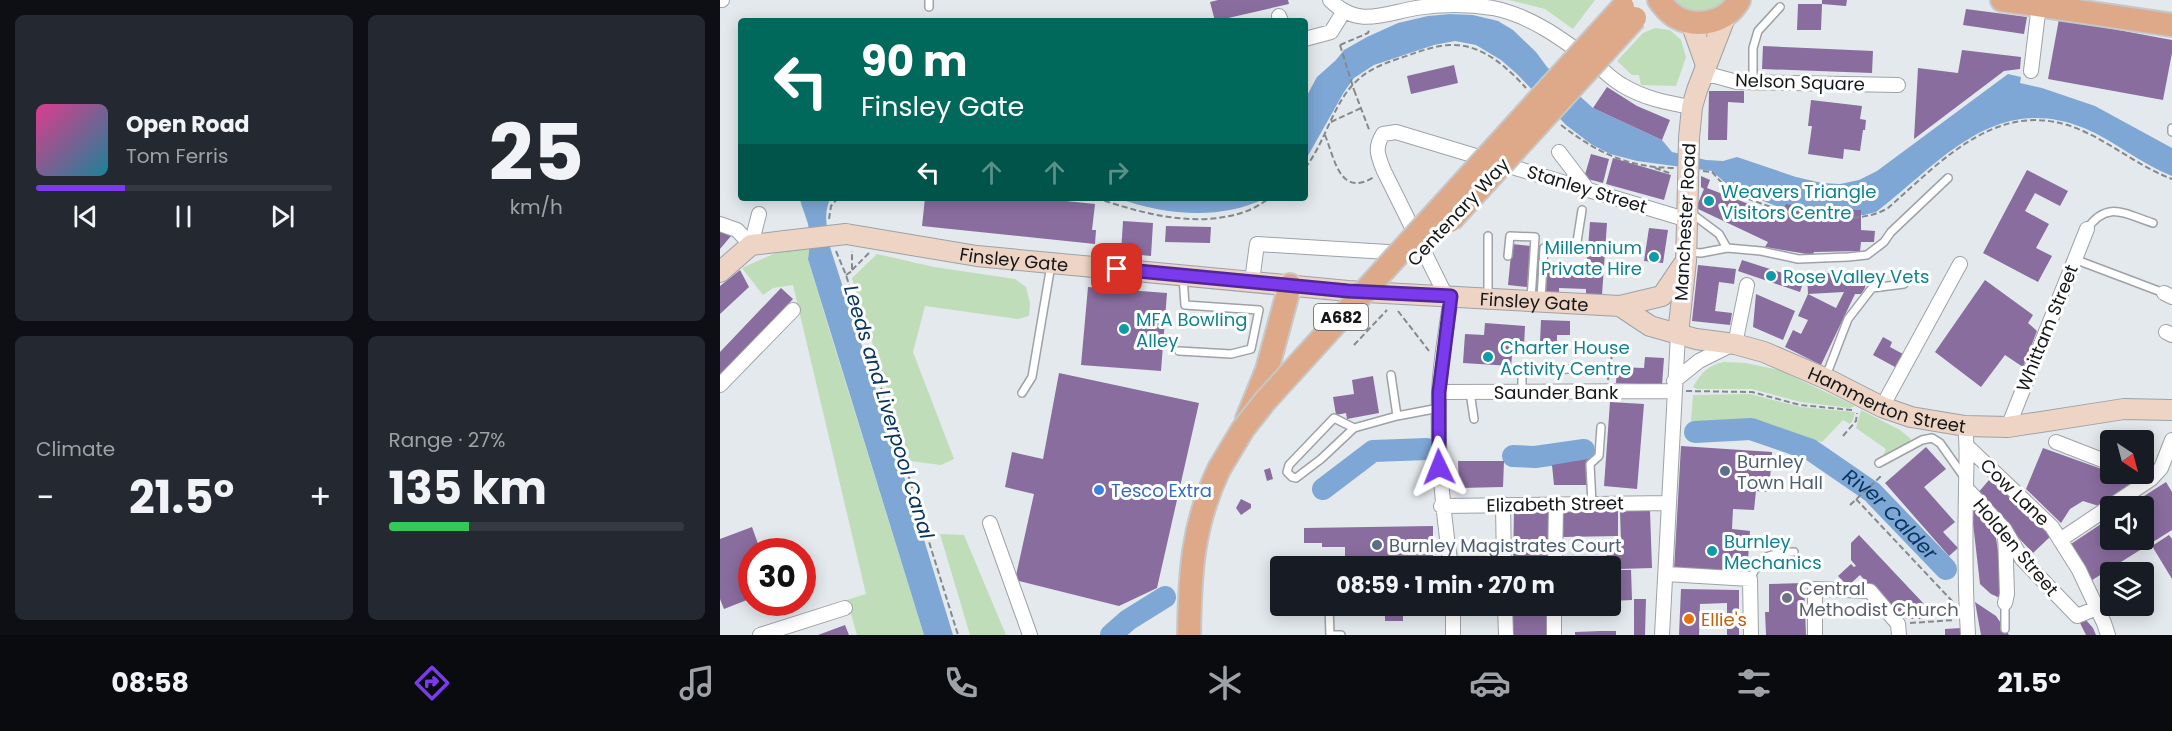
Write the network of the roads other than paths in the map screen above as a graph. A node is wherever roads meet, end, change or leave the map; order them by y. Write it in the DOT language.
graph roads {
  1 [pos="1330,0"];
  2 [pos="2001,0"];
  3 [pos="1437,3"];
  4 [pos="1494,4"];
  5 [pos="2039,5"];
  6 [pos="1664,6"];
  7 [pos="1733,7"];
  8 [pos="1779,7"];
  9 [pos="2101,7"];
  10 [pos="1629,8"];
  11 [pos="1344,11"];
  12 [pos="1691,23"];
  13 [pos="2172,25"];
  14 [pos="1308,38"];
  15 [pos="1704,70"];
  16 [pos="2031,71"];
  17 [pos="1753,82"];
  18 [pos="1898,85"];
  19 [pos="1692,107"];
  20 [pos="1559,152"];
  21 [pos="1948,178"];
  22 [pos="1588,190"];
  23 [pos="1582,210"];
  24 [pos="759,214"];
  25 [pos="1688,215"];
  26 [pos="2153,223"];
  27 [pos="720,224"];
  28 [pos="1435,224"];
  29 [pos="2086,229"];
  30 [pos="1488,236"];
  31 [pos="1419,241"];
  32 [pos="751,245"];
  33 [pos="1727,248"];
  34 [pos="1425,255"];
  35 [pos="1508,256"];
  36 [pos="1686,257"];
  37 [pos="2074,259"];
  38 [pos="1051,263"];
  39 [pos="1960,264"];
  40 [pos="720,272"];
  41 [pos="1183,275"];
  42 [pos="1252,281"];
  43 [pos="1904,284"];
  44 [pos="1290,285"];
  45 [pos="1747,285"];
  46 [pos="2168,295"];
  47 [pos="1448,296"];
  48 [pos="1488,299"];
  49 [pos="1536,301"];
  50 [pos="1620,306"];
  51 [pos="793,310"];
  52 [pos="1678,334"];
  53 [pos="1734,344"];
  54 [pos="1179,351"];
  55 [pos="1592,368"];
  56 [pos="1390,375"];
  57 [pos="1825,379"];
  58 [pos="720,385"];
  59 [pos="1674,386"];
  60 [pos="1439,392"];
  61 [pos="1470,392"];
  62 [pos="1522,392"];
  63 [pos="1022,393"];
  64 [pos="1882,407"];
  65 [pos="1439,408"];
  66 [pos="2172,410"];
  67 [pos="1397,416"];
  68 [pos="1473,419"];
  69 [pos="1965,426"];
  70 [pos="2008,426"];
  71 [pos="1601,427"];
  72 [pos="1354,428"];
  73 [pos="1243,429"];
  74 [pos="2172,440"];
  75 [pos="2056,442"];
  76 [pos="1968,447"];
  77 [pos="2100,459"];
  78 [pos="1879,463"];
  79 [pos="2167,464"];
  80 [pos="1226,471"];
  81 [pos="1966,484"];
  82 [pos="2134,484"];
  83 [pos="1668,503"];
  84 [pos="1503,504"];
  85 [pos="1556,504"];
  86 [pos="1592,504"];
  87 [pos="1442,506"];
  88 [pos="990,523"];
  89 [pos="2004,530"];
  90 [pos="2060,540"];
  91 [pos="1794,552"];
  92 [pos="1449,556"];
  93 [pos="1504,556"];
  94 [pos="1555,556"];
  95 [pos="1666,574"];
  96 [pos="1750,579"];
  97 [pos="2005,603"];
  98 [pos="845,608"];
  99 [pos="2097,608"];
  100 [pos="1329,616"];
  101 [pos="1453,616"];
  102 [pos="1505,616"];
  103 [pos="1554,616"];
  104 [pos="1899,629"];
  105 [pos="2005,629"];
  106 [pos="760,635"];
  107 [pos="1030,635"];
  108 [pos="1189,635"];
  109 [pos="1203,635"];
  110 [pos="1341,635"];
  111 [pos="1453,635"];
  112 [pos="1506,635"];
  113 [pos="1554,635"];
  114 [pos="1662,635"];
  115 [pos="1751,635"];
  116 [pos="1815,635"];
  117 [pos="1968,635"];
  118 [pos="2108,635"];
  1 -- 11 [label="street"];
  2 -- 5 [label="main road"];
  3 -- 4 [label="street"];
  3 -- 11 [label="street"];
  4 -- 19 [label="street"];
  5 -- 9 [label="main road"];
  5 -- 16 [label="street"];
  6 -- 10 [label="main road"];
  6 -- 12 [label="main road"];
  7 -- 12 [label="main road, Manchester Road"];
  7 -- 15 [label="street, Manchester Road"];
  8 -- 17 [label="lane"];
  9 -- 13 [label="main road"];
  10 -- 73 [label="main road, Centenary Way / A682, bridge"];
  10 -- 80 [label="main road, Centenary Way / A682, bridge"];
  11 -- 14 [label="street"];
  12 -- 15 [label="street"];
  15 -- 17 [label="street, Nelson Square"];
  15 -- 19 [label="street, Manchester Road"];
  17 -- 18 [label="street, Nelson Square"];
  19 -- 25 [label="street, Manchester Road, bridge"];
  20 -- 22 [label="street"];
  21 -- 33 [label="lane"];
  22 -- 25 [label="street, Stanley Street"];
  22 -- 31 [label="street, Stanley Street"];
  23 -- 49 [label="lane"];
  24 -- 32 [label="street"];
  25 -- 33 [label="lane"];
  25 -- 36 [label="street, Manchester Road"];
  26 -- 29 [label="lane"];
  27 -- 32 [label="street"];
  28 -- 31 [label="lane"];
  29 -- 37 [label="street, Whittam Street"];
  30 -- 48 [label="lane"];
  31 -- 34 [label="street"];
  32 -- 38 [label="street, Finsley Gate, bridge"];
  32 -- 40 [label="street"];
  33 -- 36 [label="lane"];
  34 -- 42 [label="street"];
  34 -- 47 [label="street"];
  35 -- 49 [label="lane"];
  36 -- 50 [label="street"];
  36 -- 52 [label="street, Manchester Road"];
  37 -- 46 [label="lane"];
  37 -- 70 [label="street, Whittam Street"];
  38 -- 41 [label="street, Finsley Gate"];
  38 -- 63 [label="lane"];
  39 -- 64 [label="street"];
  41 -- 42 [label="street, Finsley Gate"];
  41 -- 54 [label="lane"];
  42 -- 44 [label="street, Finsley Gate"];
  43 -- 57 [label="lane"];
  44 -- 47 [label="street, Finsley Gate"];
  44 -- 73 [label="main road, A682, bridge"];
  45 -- 53 [label="street"];
  47 -- 48 [label="street, Finsley Gate"];
  47 -- 60 [label="street"];
  48 -- 49 [label="street, Finsley Gate"];
  49 -- 50 [label="street, Finsley Gate"];
  50 -- 52 [label="street"];
  51 -- 58 [label="street"];
  52 -- 53 [label="street, Hammerton Street"];
  52 -- 59 [label="street, Manchester Road"];
  53 -- 57 [label="street, Hammerton Street"];
  53 -- 59 [label="street"];
  55 -- 62 [label="lane"];
  56 -- 67 [label="lane"];
  57 -- 64 [label="street, Hammerton Street"];
  59 -- 62 [label="street, Saunder Bank"];
  59 -- 83 [label="street, Manchester Road"];
  60 -- 61 [label="street, Saunder Bank"];
  60 -- 65 [label="street"];
  61 -- 62 [label="street, Saunder Bank"];
  61 -- 68 [label="lane"];
  64 -- 69 [label="street, Hammerton Street"];
  65 -- 67 [label="lane"];
  65 -- 87 [label="street"];
  66 -- 70 [label="street"];
  67 -- 72 [label="lane"];
  69 -- 70 [label="street"];
  69 -- 76 [label="street, Hammerton Street"];
  71 -- 86 [label="lane"];
  72 -- 72 [label="lane"];
  73 -- 80 [label="main road, Centenary Way / A682, bridge"];
  74 -- 79 [label="street"];
  75 -- 77 [label="street"];
  76 -- 81 [label="street, Hammerton Street"];
  76 -- 90 [label="street, Cow Lane"];
  78 -- 81 [label="lane"];
  80 -- 108 [label="main road, Centenary Way / A682"];
  80 -- 109 [label="main road, Centenary Way / A682"];
  81 -- 89 [label="street, Holden Street"];
  81 -- 117 [label="street, Hammerton Street"];
  82 -- 90 [label="street"];
  83 -- 86 [label="street, Elizabeth Street"];
  83 -- 95 [label="street, Manchester Road"];
  84 -- 85 [label="street, Elizabeth Street"];
  84 -- 87 [label="street, Elizabeth Street"];
  84 -- 93 [label="street"];
  85 -- 86 [label="street, Elizabeth Street"];
  85 -- 94 [label="street"];
  87 -- 92 [label="street"];
  88 -- 107 [label="street"];
  89 -- 97 [label="street"];
  89 -- 99 [label="street, Holden Street"];
  90 -- 99 [label="street, Cow Lane"];
  91 -- 96 [label="lane"];
  95 -- 96 [label="street"];
  95 -- 114 [label="street, Manchester Road"];
  96 -- 115 [label="street"];
  97 -- 105 [label="lane"];
  98 -- 106 [label="street"];
  99 -- 118 [label="street, Cow Lane"];
  100 -- 110 [label="lane"];
  101 -- 111 [label="street"];
  102 -- 112 [label="street"];
  103 -- 113 [label="street"];
  104 -- 116 [label="street"];
}
